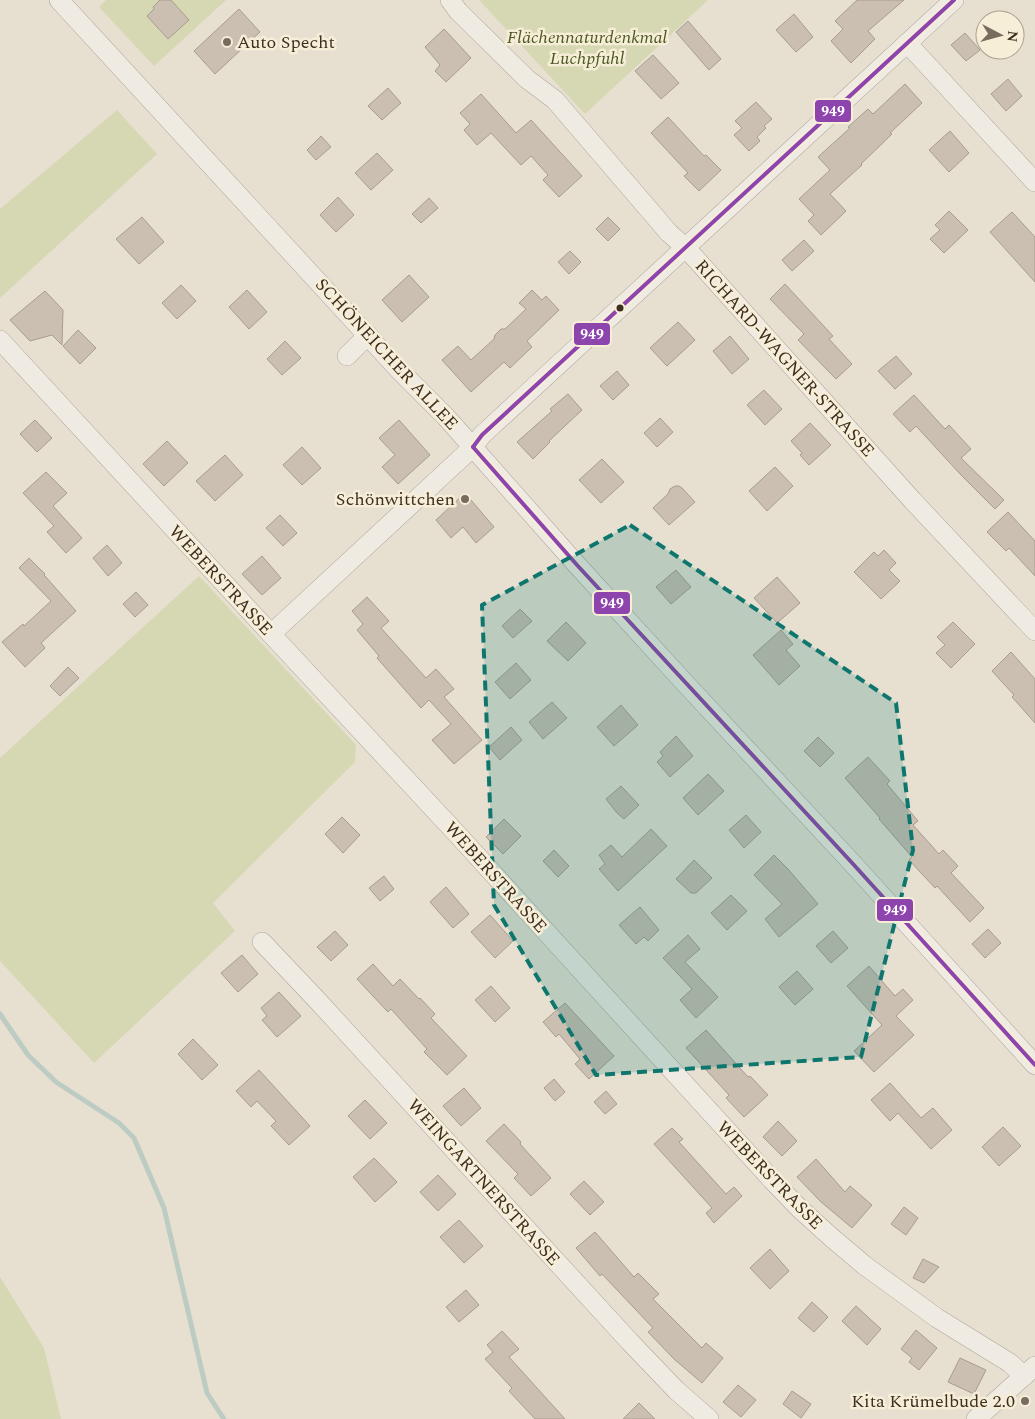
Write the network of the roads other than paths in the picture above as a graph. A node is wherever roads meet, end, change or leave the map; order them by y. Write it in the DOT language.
graph roads {
  1 [pos="59,0"];
  2 [pos="450,0"];
  3 [pos="954,0"];
  4 [pos="907,43"];
  5 [pos="1035,182"];
  6 [pos="686,248"];
  7 [pos="368,335"];
  8 [pos="0,340"];
  9 [pos="347,356"];
  10 [pos="473,447"];
  11 [pos="1033,626"];
  12 [pos="271,634"];
  13 [pos="262,942"];
  14 [pos="1035,1065"];
  15 [pos="1030,1371"];
  16 [pos="708,1419"];
  17 [pos="976,1419"];
  1 -- 7 [label="street, SCHÖNEICHER ALLEE"];
  2 -- 6 [label="street, RICHARD-WAGNER-STRASSE"];
  3 -- 4 [label="street"];
  4 -- 5 [label="street"];
  4 -- 6 [label="street"];
  6 -- 10 [label="street"];
  6 -- 11 [label="street, RICHARD-WAGNER-STRASSE"];
  7 -- 9 [label="street"];
  7 -- 10 [label="street, SCHÖNEICHER ALLEE"];
  8 -- 12 [label="street, WEBERSTRASSE"];
  10 -- 12 [label="street"];
  10 -- 14 [label="street, SCHÖNEICHER ALLEE"];
  12 -- 15 [label="street, WEBERSTRASSE"];
  13 -- 16 [label="street, WEINGARTNERSTRASSE"];
  15 -- 17 [label="street"];
}
